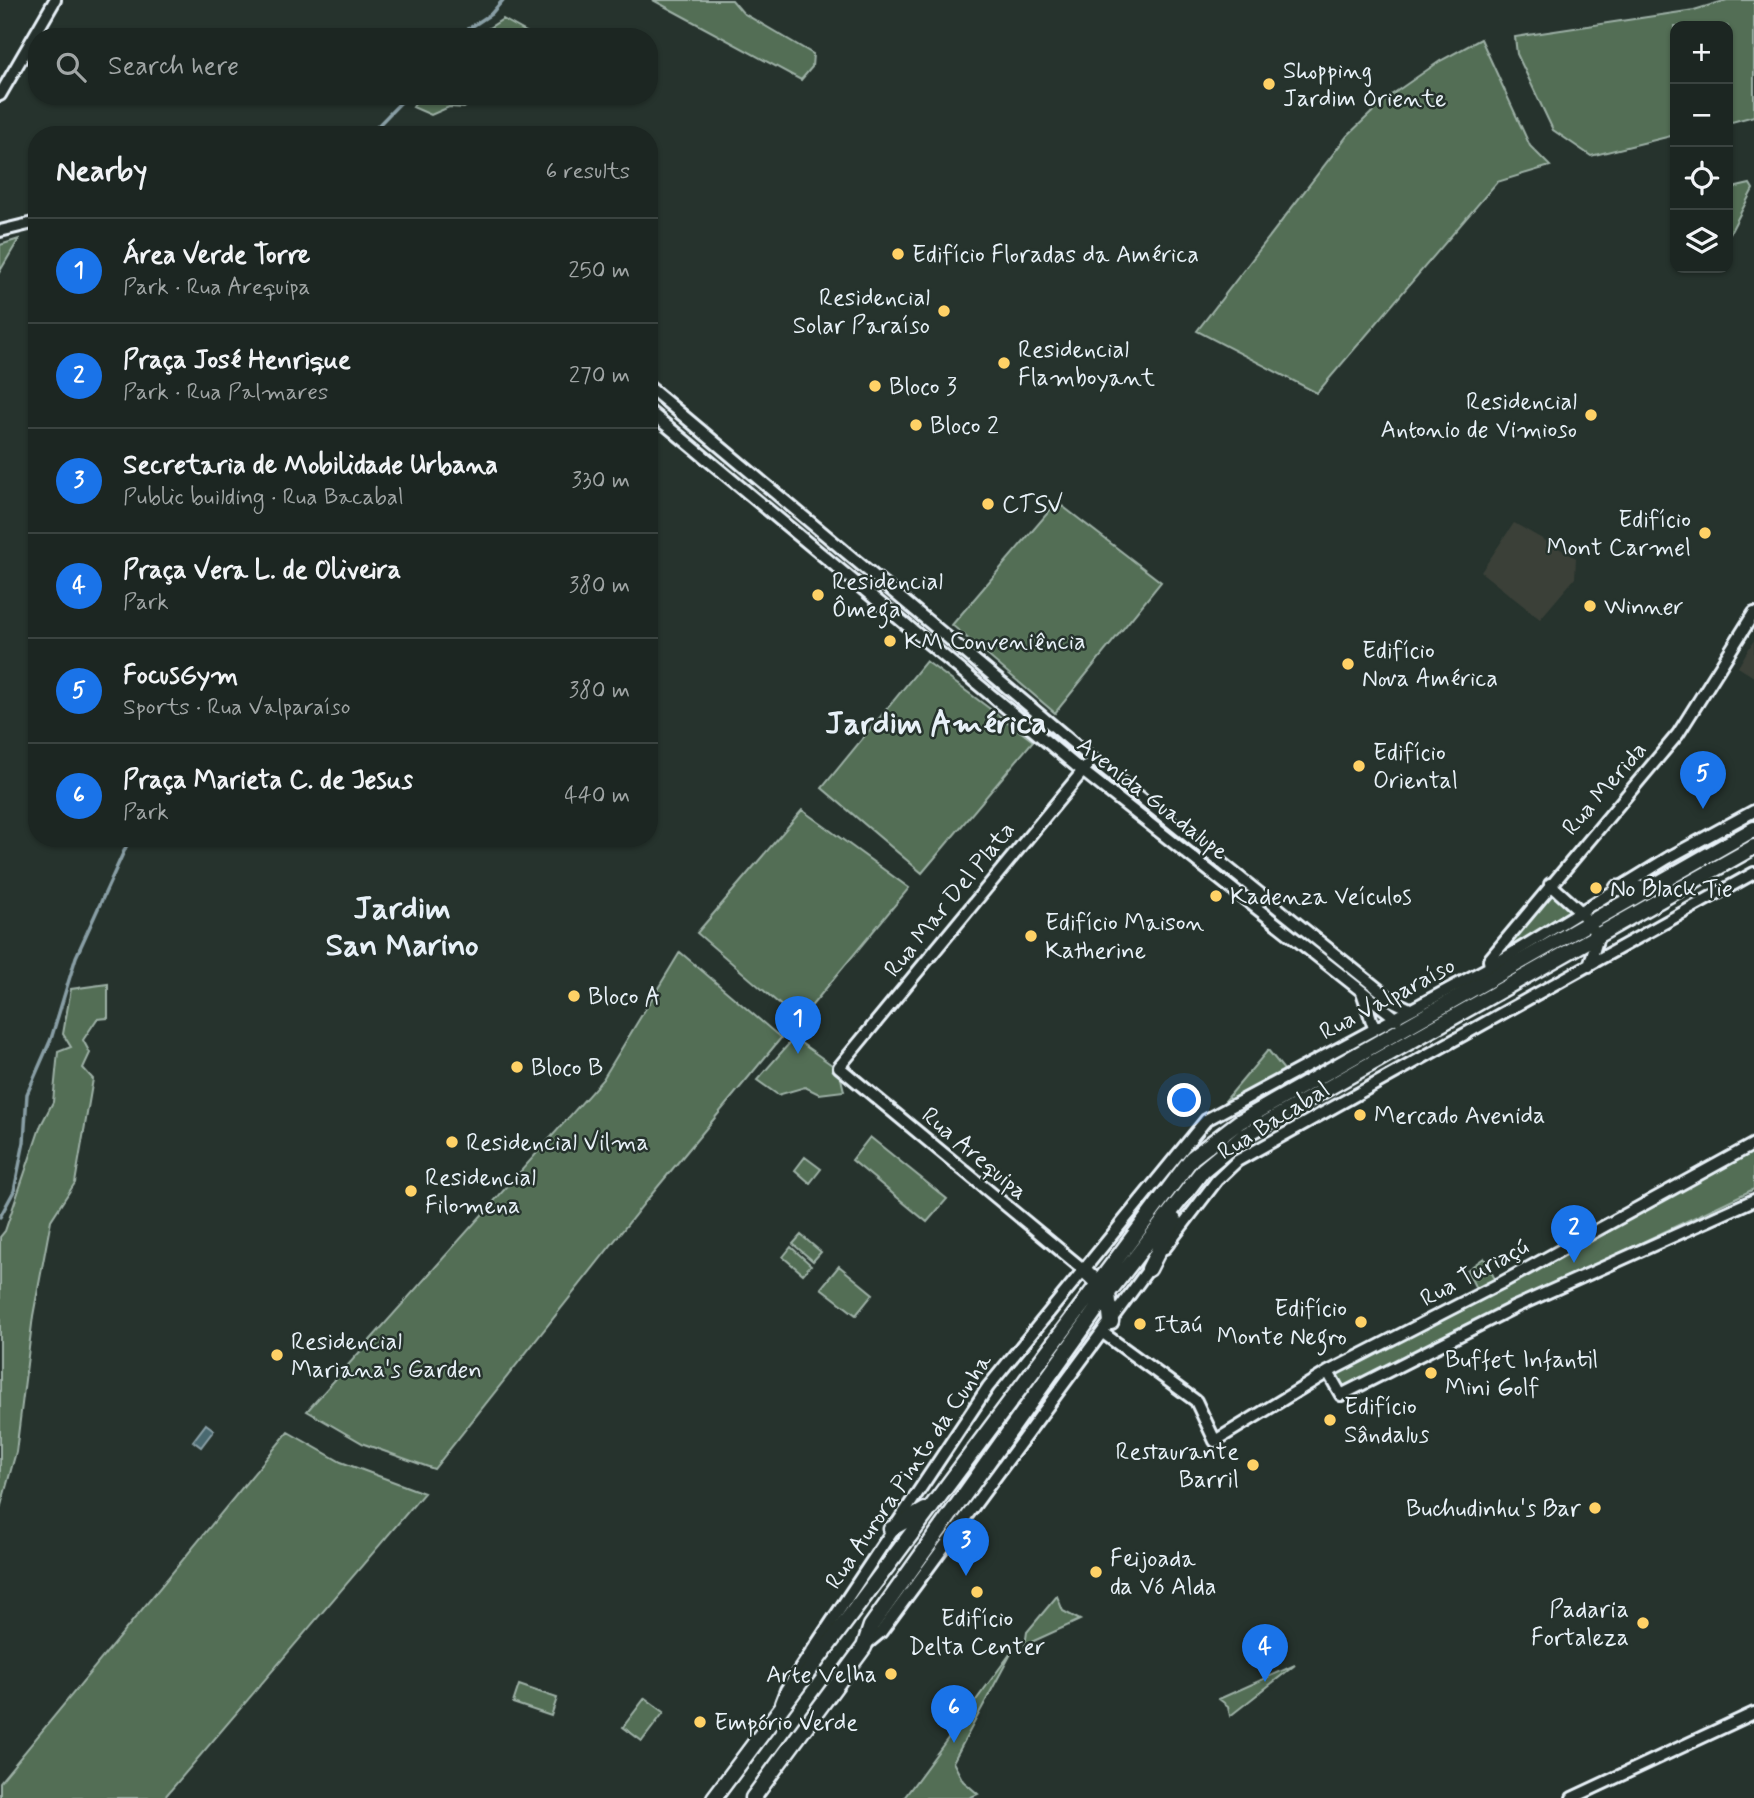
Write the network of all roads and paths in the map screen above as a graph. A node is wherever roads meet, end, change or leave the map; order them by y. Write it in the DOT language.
graph roads {
  1 [pos="55,0"];
  2 [pos="39,28"];
  3 [pos="28,47"];
  4 [pos="0,95"];
  5 [pos="28,224"];
  6 [pos="0,231"];
  7 [pos="658,395"];
  8 [pos="658,418"];
  9 [pos="1754,613"];
  10 [pos="1093,758"];
  11 [pos="1084,770"];
  12 [pos="1754,811"];
  13 [pos="1754,830"];
  14 [pos="1754,847"];
  15 [pos="1754,854"];
  16 [pos="1724,864"];
  17 [pos="1754,873"];
  18 [pos="1550,884"];
  19 [pos="1618,888"];
  20 [pos="1649,889"];
  21 [pos="1580,911"];
  22 [pos="1591,923"];
  23 [pos="1598,937"];
  24 [pos="1490,964"];
  25 [pos="1589,966"];
  26 [pos="1362,992"];
  27 [pos="1410,1010"];
  28 [pos="1394,1017"];
  29 [pos="1408,1027"];
  30 [pos="1374,1028"];
  31 [pos="1422,1035"];
  32 [pos="1443,1046"];
  33 [pos="839,1068"];
  34 [pos="1754,1144"];
  35 [pos="1203,1170"];
  36 [pos="1754,1200"];
  37 [pos="1149,1269"];
  38 [pos="1084,1270"];
  39 [pos="1103,1288"];
  40 [pos="1107,1328"];
  41 [pos="1328,1372"];
  42 [pos="929,1508"];
  43 [pos="891,1529"];
  44 [pos="864,1647"];
  45 [pos="781,1705"];
  46 [pos="1754,1713"];
  47 [pos="714,1798"];
  48 [pos="753,1798"];
  49 [pos="1572,1798"];
  1 -- 2 [label="street"];
  3 -- 4 [label="street"];
  5 -- 6 [label="street"];
  7 -- 10 [label="street, Avenida Guadalupe"];
  8 -- 11 [label="street, Avenida Guadalupe"];
  9 -- 18 [label="street, Rua Merida"];
  10 -- 11 [label="street, Rua Mar Del Plata"];
  10 -- 27 [label="street, Avenida Guadalupe"];
  11 -- 26 [label="street, Avenida Guadalupe"];
  11 -- 33 [label="street, Rua Mar Del Plata"];
  12 -- 19 [label="street, Rua Valparaíso"];
  13 -- 20 [label="main road"];
  14 -- 16 [label="main road"];
  15 -- 16 [label="main road"];
  16 -- 23 [label="main road"];
  17 -- 25 [label="street, Rua Bacabal"];
  18 -- 21 [label="street"];
  18 -- 24 [label="street, Rua Merida"];
  19 -- 20 [label="main road"];
  19 -- 21 [label="street, Rua Valparaíso"];
  20 -- 22 [label="main road"];
  21 -- 22 [label="street"];
  21 -- 24 [label="street, Rua Valparaíso"];
  22 -- 23 [label="street"];
  22 -- 29 [label="main road"];
  23 -- 25 [label="street"];
  23 -- 31 [label="main road"];
  24 -- 27 [label="street, Rua Valparaíso"];
  25 -- 32 [label="street, Rua Bacabal"];
  26 -- 28 [label="street, Avenida Guadalupe"];
  26 -- 30 [label="street"];
  27 -- 28 [label="street, Rua Valparaíso"];
  28 -- 29 [label="street, Avenida Guadalupe"];
  28 -- 30 [label="street, Rua Valparaíso"];
  29 -- 31 [label="street, Avenida Guadalupe"];
  29 -- 39 [label="main road"];
  30 -- 38 [label="street, Rua Valparaíso"];
  31 -- 32 [label="street, Avenida Guadalupe"];
  31 -- 35 [label="main road"];
  32 -- 37 [label="street, Rua Bacabal"];
  33 -- 38 [label="street, Rua Arequipa"];
  34 -- 41 [label="street, Rua Turiaçú"];
  35 -- 37 [label="main road"];
  35 -- 39 [label="main road"];
  36 -- 41 [label="street"];
  37 -- 40 [label="street, Rua Bacabal"];
  38 -- 39 [label="main road"];
  38 -- 43 [label="street, Rua Aurora Pinto da Cunha"];
  39 -- 40 [label="main road"];
  39 -- 42 [label="main road"];
  39 -- 44 [label="main road"];
  40 -- 41 [label="street, Rua Turiaçú"];
  40 -- 44 [label="street, Rua Bacabal"];
  42 -- 43 [label="main road"];
  42 -- 45 [label="main road"];
  43 -- 45 [label="street, Rua Aurora Pinto da Cunha"];
  44 -- 48 [label="main road"];
  45 -- 47 [label="main road"];
  46 -- 49 [label="street"];
}
